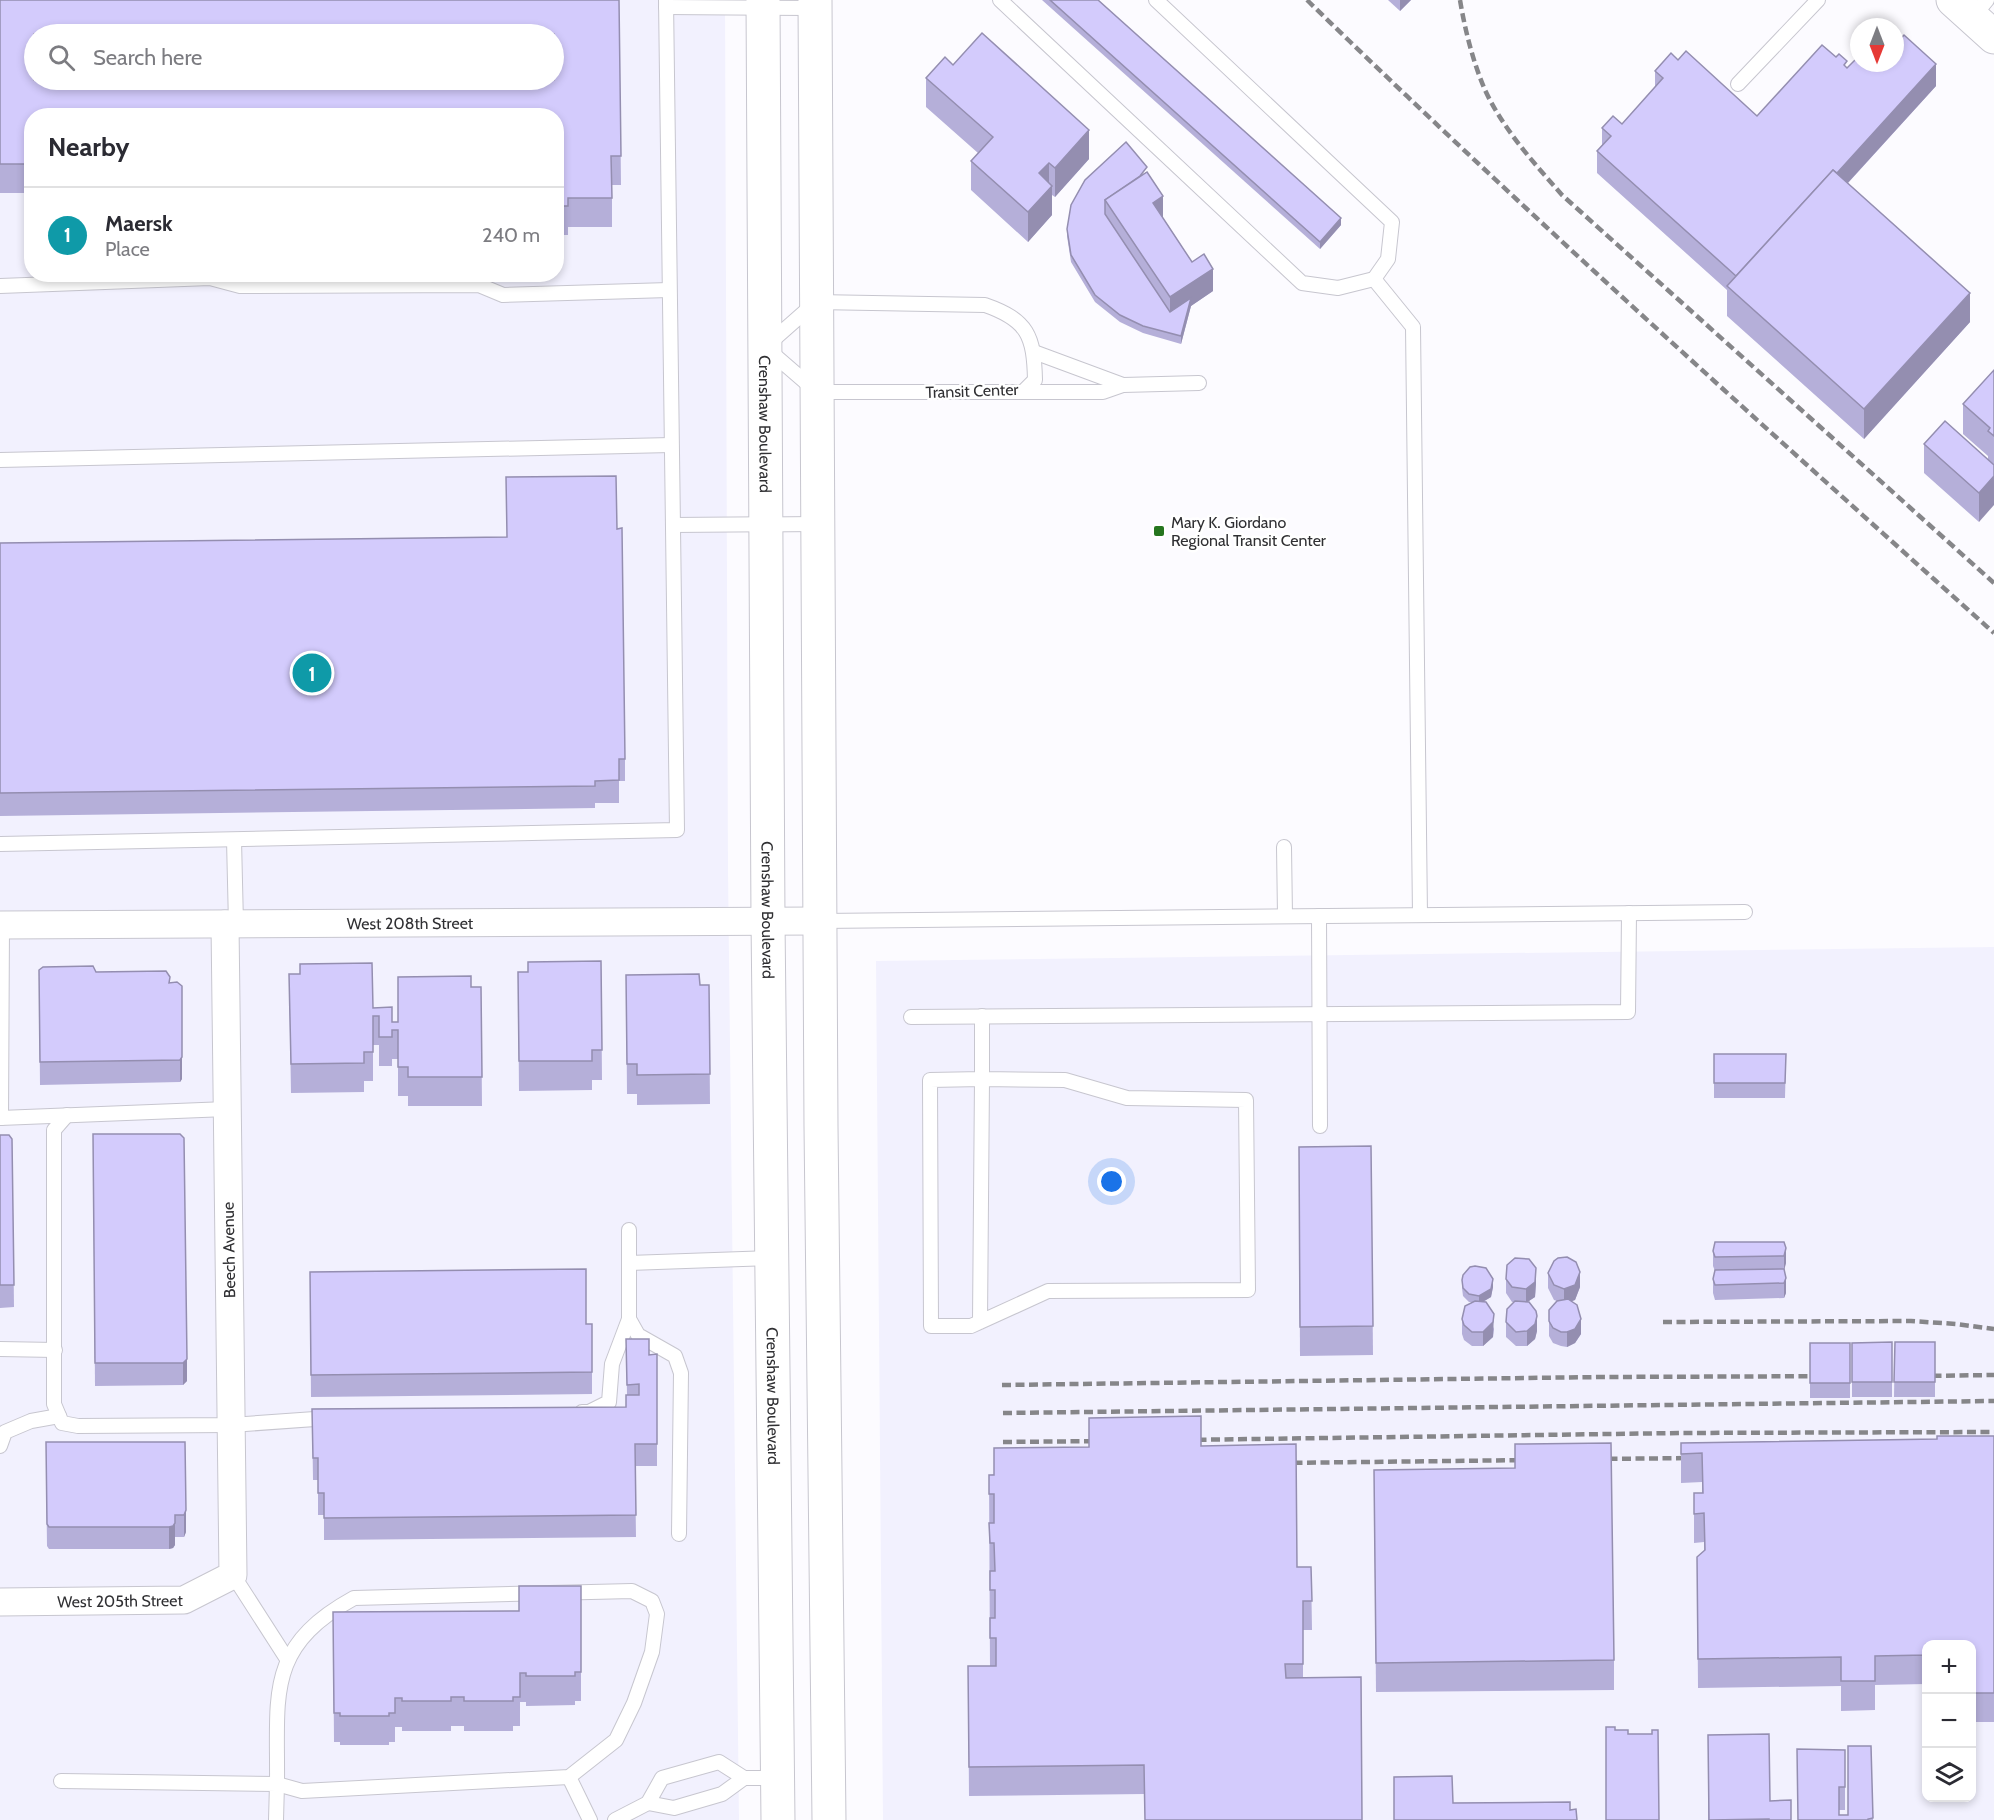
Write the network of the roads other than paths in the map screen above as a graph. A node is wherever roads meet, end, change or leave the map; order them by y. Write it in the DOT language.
graph roads {
  1 [pos="1000,0"];
  2 [pos="1156,0"];
  3 [pos="1818,0"];
  4 [pos="666,4"];
  5 [pos="763,4"];
  6 [pos="815,4"];
  7 [pos="1738,84"];
  8 [pos="1374,279"];
  9 [pos="105,282"];
  10 [pos="225,282"];
  11 [pos="0,286"];
  12 [pos="669,290"];
  13 [pos="816,302"];
  14 [pos="765,347"];
  15 [pos="1034,352"];
  16 [pos="1199,383"];
  17 [pos="1124,385"];
  18 [pos="817,392"];
  19 [pos="1023,392"];
  20 [pos="671,446"];
  21 [pos="0,460"];
  22 [pos="766,524"];
  23 [pos="818,524"];
  24 [pos="673,525"];
  25 [pos="234,840"];
  26 [pos="0,844"];
  27 [pos="1284,847"];
  28 [pos="1745,912"];
  29 [pos="1629,913"];
  30 [pos="1420,915"];
  31 [pos="1285,916"];
  32 [pos="1319,916"];
  33 [pos="768,921"];
  34 [pos="820,921"];
  35 [pos="231,924"];
  36 [pos="1,925"];
  37 [pos="1320,1015"];
  38 [pos="982,1016"];
  39 [pos="911,1017"];
  40 [pos="982,1079"];
  41 [pos="227,1109"];
  42 [pos="67,1115"];
  43 [pos="0,1118"];
  44 [pos="1320,1126"];
  45 [pos="629,1230"];
  46 [pos="771,1258"];
  47 [pos="629,1263"];
  48 [pos="629,1319"];
  49 [pos="980,1322"];
  50 [pos="0,1349"];
  51 [pos="55,1350"];
  52 [pos="566,1412"];
  53 [pos="59,1416"];
  54 [pos="348,1417"];
  55 [pos="231,1425"];
  56 [pos="0,1446"];
  57 [pos="679,1534"];
  58 [pos="233,1575"];
  59 [pos="0,1602"];
  60 [pos="287,1659"];
  61 [pos="569,1777"];
  62 [pos="744,1778"];
  63 [pos="778,1778"];
  64 [pos="61,1781"];
  65 [pos="277,1784"];
  66 [pos="648,1803"];
  67 [pos="276,1820"];
  68 [pos="590,1820"];
  69 [pos="615,1820"];
  70 [pos="778,1820"];
  71 [pos="829,1820"];
  1 -- 8 [label="lane"];
  2 -- 8 [label="lane"];
  3 -- 7 [label="lane"];
  4 -- 5 [label="lane"];
  4 -- 12 [label="lane"];
  5 -- 6 [label="lane"];
  5 -- 14 [label="main road, Crenshaw Boulevard"];
  6 -- 13 [label="main road"];
  8 -- 30 [label="lane"];
  9 -- 11 [label="lane"];
  10 -- 12 [label="lane"];
  12 -- 20 [label="lane"];
  13 -- 14 [label="lane"];
  13 -- 15 [label="lane, Transit Center"];
  13 -- 18 [label="main road"];
  14 -- 18 [label="lane"];
  14 -- 22 [label="main road, Crenshaw Boulevard"];
  15 -- 17 [label="lane"];
  15 -- 19 [label="lane, Transit Center"];
  16 -- 17 [label="lane"];
  17 -- 19 [label="lane"];
  18 -- 19 [label="lane, Transit Center"];
  18 -- 23 [label="main road"];
  20 -- 21 [label="lane"];
  20 -- 24 [label="lane"];
  22 -- 23 [label="lane"];
  22 -- 24 [label="lane"];
  22 -- 33 [label="main road, Crenshaw Boulevard"];
  23 -- 34 [label="main road"];
  24 -- 25 [label="lane"];
  25 -- 26 [label="lane"];
  25 -- 35 [label="lane"];
  27 -- 31 [label="lane"];
  28 -- 29 [label="lane"];
  29 -- 30 [label="lane"];
  29 -- 37 [label="lane"];
  30 -- 32 [label="lane"];
  31 -- 32 [label="lane"];
  31 -- 34 [label="lane"];
  32 -- 37 [label="lane"];
  33 -- 34 [label="street, West 208th Street"];
  33 -- 35 [label="street, West 208th Street"];
  33 -- 46 [label="main road, Crenshaw Boulevard"];
  34 -- 71 [label="main road"];
  35 -- 36 [label="street, West 208th Street"];
  35 -- 41 [label="street, Beech Avenue"];
  36 -- 43 [label="lane"];
  37 -- 38 [label="lane"];
  37 -- 44 [label="lane"];
  38 -- 39 [label="lane"];
  38 -- 40 [label="lane"];
  40 -- 49 [label="lane"];
  40 -- 49 [label="lane"];
  40 -- 49 [label="lane"];
  41 -- 42 [label="lane"];
  41 -- 55 [label="street, Beech Avenue"];
  42 -- 43 [label="lane"];
  42 -- 51 [label="lane"];
  45 -- 47 [label="lane"];
  46 -- 47 [label="lane"];
  46 -- 63 [label="main road, Crenshaw Boulevard"];
  47 -- 48 [label="lane"];
  48 -- 52 [label="lane"];
  48 -- 57 [label="lane"];
  50 -- 51 [label="lane"];
  51 -- 53 [label="lane"];
  53 -- 55 [label="lane"];
  53 -- 56 [label="lane"];
  54 -- 55 [label="lane"];
  55 -- 58 [label="street, Beech Avenue"];
  58 -- 59 [label="street, West 205th Street"];
  58 -- 60 [label="lane"];
  60 -- 61 [label="lane"];
  60 -- 65 [label="lane"];
  61 -- 65 [label="lane"];
  61 -- 68 [label="lane"];
  62 -- 63 [label="lane"];
  62 -- 66 [label="lane"];
  62 -- 66 [label="lane"];
  63 -- 70 [label="main road, Crenshaw Boulevard"];
  64 -- 65 [label="lane"];
  65 -- 67 [label="lane"];
  66 -- 69 [label="lane"];
}
